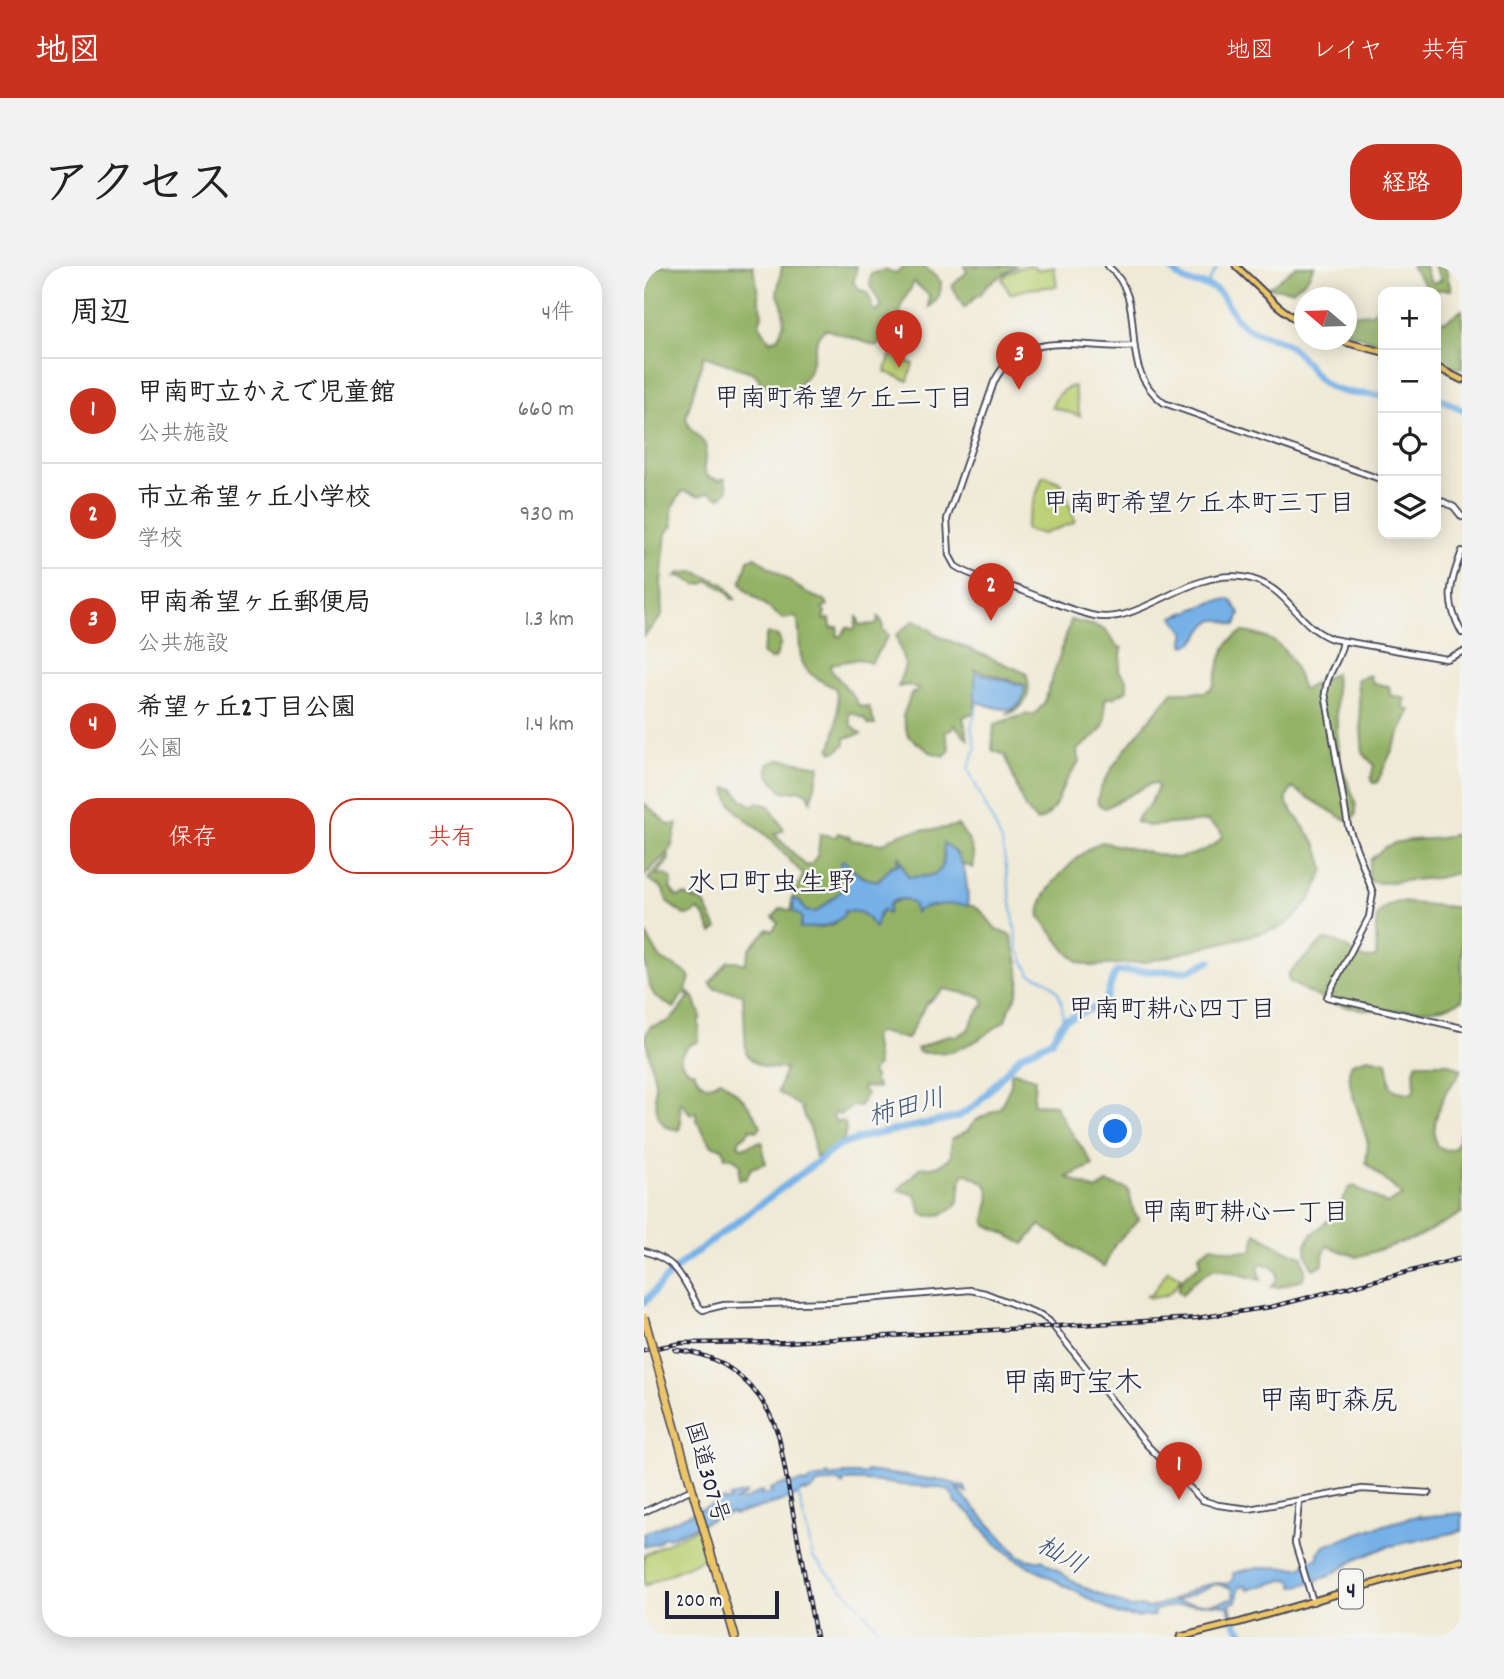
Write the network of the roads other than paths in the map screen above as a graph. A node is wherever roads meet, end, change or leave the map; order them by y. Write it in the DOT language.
graph roads {
  1 [pos="1108,266"];
  2 [pos="1236,266"];
  3 [pos="1294,318"];
  4 [pos="1357,345"];
  5 [pos="1135,346"];
  6 [pos="1378,351"];
  7 [pos="1441,370"];
  8 [pos="1462,380"];
  9 [pos="1378,478"];
  10 [pos="1441,500"];
  11 [pos="1462,517"];
  12 [pos="1462,551"];
  13 [pos="1462,633"];
  14 [pos="1343,641"];
  15 [pos="1462,652"];
  16 [pos="1462,1028"];
  17 [pos="644,1251"];
  18 [pos="644,1317"];
  19 [pos="692,1489"];
  20 [pos="1429,1493"];
  21 [pos="1299,1501"];
  22 [pos="644,1512"];
  23 [pos="1462,1561"];
  24 [pos="1313,1601"];
  25 [pos="735,1637"];
  26 [pos="1180,1637"];
  1 -- 5 [label="street"];
  2 -- 3 [label="main road"];
  4 -- 6 [label="main road"];
  5 -- 9 [label="street"];
  5 -- 14 [label="street"];
  7 -- 8 [label="main road"];
  10 -- 11 [label="street"];
  12 -- 13 [label="street"];
  14 -- 15 [label="street"];
  14 -- 16 [label="street"];
  17 -- 21 [label="street"];
  18 -- 19 [label="highway, 国道307号, bridge"];
  19 -- 22 [label="street"];
  19 -- 25 [label="highway, 国道307号"];
  20 -- 21 [label="street"];
  21 -- 24 [label="street"];
  23 -- 24 [label="main road, 4"];
  24 -- 26 [label="main road, 4"];
}
